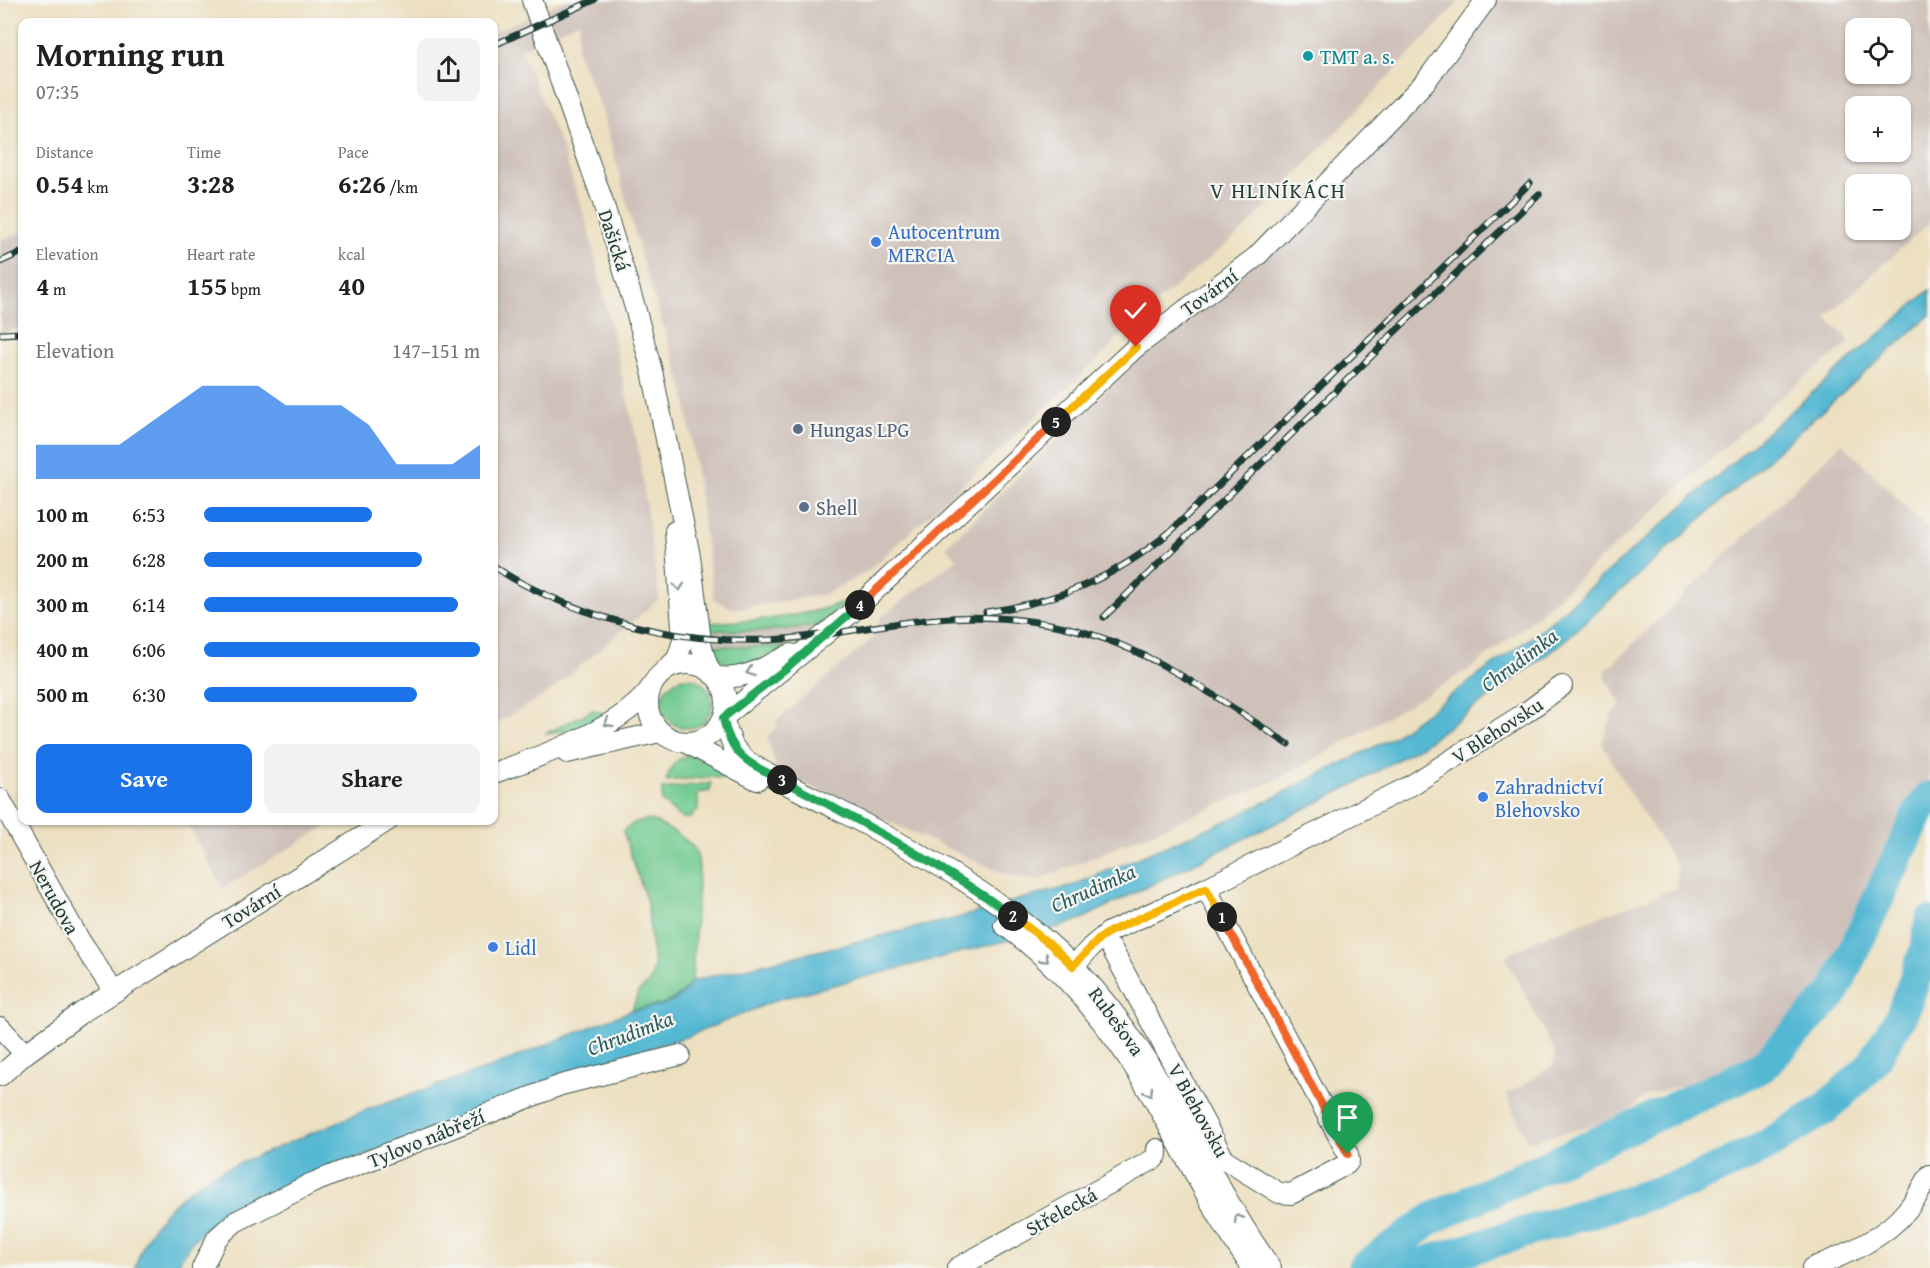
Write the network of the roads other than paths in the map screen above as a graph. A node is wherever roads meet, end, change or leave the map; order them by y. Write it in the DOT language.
graph roads {
  1 [pos="532,0"];
  2 [pos="1486,0"];
  3 [pos="675,486"];
  4 [pos="827,633"];
  5 [pos="713,674"];
  6 [pos="658,678"];
  7 [pos="1562,686"];
  8 [pos="723,718"];
  9 [pos="660,732"];
  10 [pos="685,742"];
  11 [pos="503,769"];
  12 [pos="0,799"];
  13 [pos="381,825"];
  14 [pos="1206,888"];
  15 [pos="973,896"];
  16 [pos="1112,949"];
  17 [pos="1069,972"];
  18 [pos="114,992"];
  19 [pos="0,1027"];
  20 [pos="25,1054"];
  21 [pos="680,1055"];
  22 [pos="0,1076"];
  23 [pos="1157,1149"];
  24 [pos="1930,1175"];
  25 [pos="202,1268"];
  26 [pos="957,1268"];
  27 [pos="1264,1268"];
  28 [pos="1812,1268"];
  1 -- 3 [label="street, Dašická"];
  2 -- 4 [label="street, Tovární"];
  3 -- 5 [label="street, Dašická"];
  3 -- 6 [label="street, Dašická, one-way"];
  4 -- 5 [label="street, Tovární, one-way"];
  4 -- 8 [label="street, Tovární"];
  5 -- 6 [label="street"];
  5 -- 8 [label="street"];
  6 -- 9 [label="street"];
  6 -- 11 [label="street, one-way"];
  7 -- 14 [label="street, V Blehovsku"];
  8 -- 10 [label="street"];
  8 -- 15 [label="street, Rubešova"];
  9 -- 10 [label="street"];
  9 -- 11 [label="street"];
  10 -- 15 [label="street, Rubešova"];
  12 -- 18 [label="street, Nerudova"];
  13 -- 18 [label="street, Tovární"];
  14 -- 16 [label="street, V Blehovsku"];
  14 -- 17 [label="street, V Blehovsku"];
  15 -- 17 [label="street, Rubešova"];
  17 -- 27 [label="street, Rubešova"];
  18 -- 20 [label="street, Tovární"];
  19 -- 20 [label="street"];
  20 -- 22 [label="street, Tovární"];
  21 -- 25 [label="street, Tylovo nábřeží"];
  23 -- 26 [label="street, Střelecká"];
  24 -- 28 [label="street"];
}
